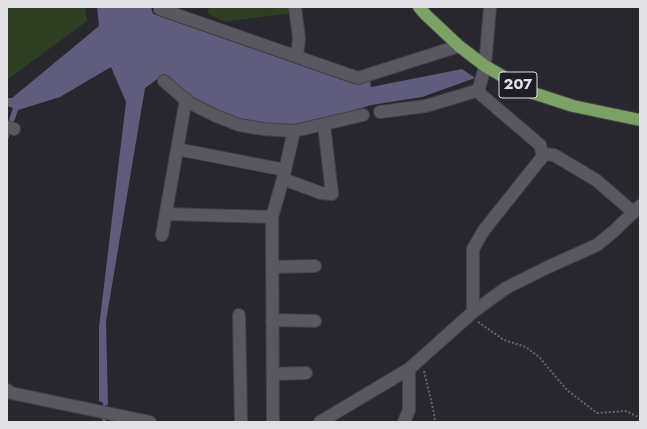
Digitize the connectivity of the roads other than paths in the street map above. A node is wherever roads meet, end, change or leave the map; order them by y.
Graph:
1 (160, 7) edge
2 (295, 7) edge
3 (419, 7) edge
4 (490, 7) edge
5 (459, 46) junction
6 (297, 57) junction
7 (485, 66) junction
8 (164, 80) dead end
9 (479, 90) junction
10 (186, 99) junction
11 (380, 112) dead end
12 (362, 116) dead end
13 (640, 120) edge
14 (324, 124) junction
15 (294, 131) junction
16 (177, 149) junction
17 (543, 154) junction
18 (284, 175) junction
19 (637, 209) edge
20 (166, 214) junction
21 (272, 217) junction
22 (162, 235) dead end
23 (315, 266) dead end
24 (272, 267) junction
25 (471, 314) junction
26 (239, 315) dead end
27 (272, 320) junction
28 (315, 321) dead end
29 (409, 369) junction
30 (273, 374) junction
31 (306, 374) dead end
32 (7, 390) edge
33 (150, 422) edge
34 (241, 422) edge
35 (273, 422) edge
36 (320, 422) edge
37 (404, 422) edge

1 - 6 street
2 - 6 street
3 - 5 highway, 207
4 - 7 street
5 - 6 street
5 - 7 highway, 207
7 - 9 street
7 - 13 highway, 207
8 - 10 street
9 - 11 street
9 - 17 street
10 - 15 street
10 - 16 street
12 - 14 street
14 - 15 street
14 - 18 street
15 - 18 street
16 - 18 street
16 - 20 street
17 - 19 street
17 - 25 street
18 - 21 street
19 - 25 street
20 - 21 street
20 - 22 street
21 - 24 street
23 - 24 street
24 - 27 street
25 - 29 street
26 - 34 street
27 - 28 street
27 - 30 street
29 - 36 street
29 - 37 street
30 - 31 street
30 - 35 street
32 - 33 street

